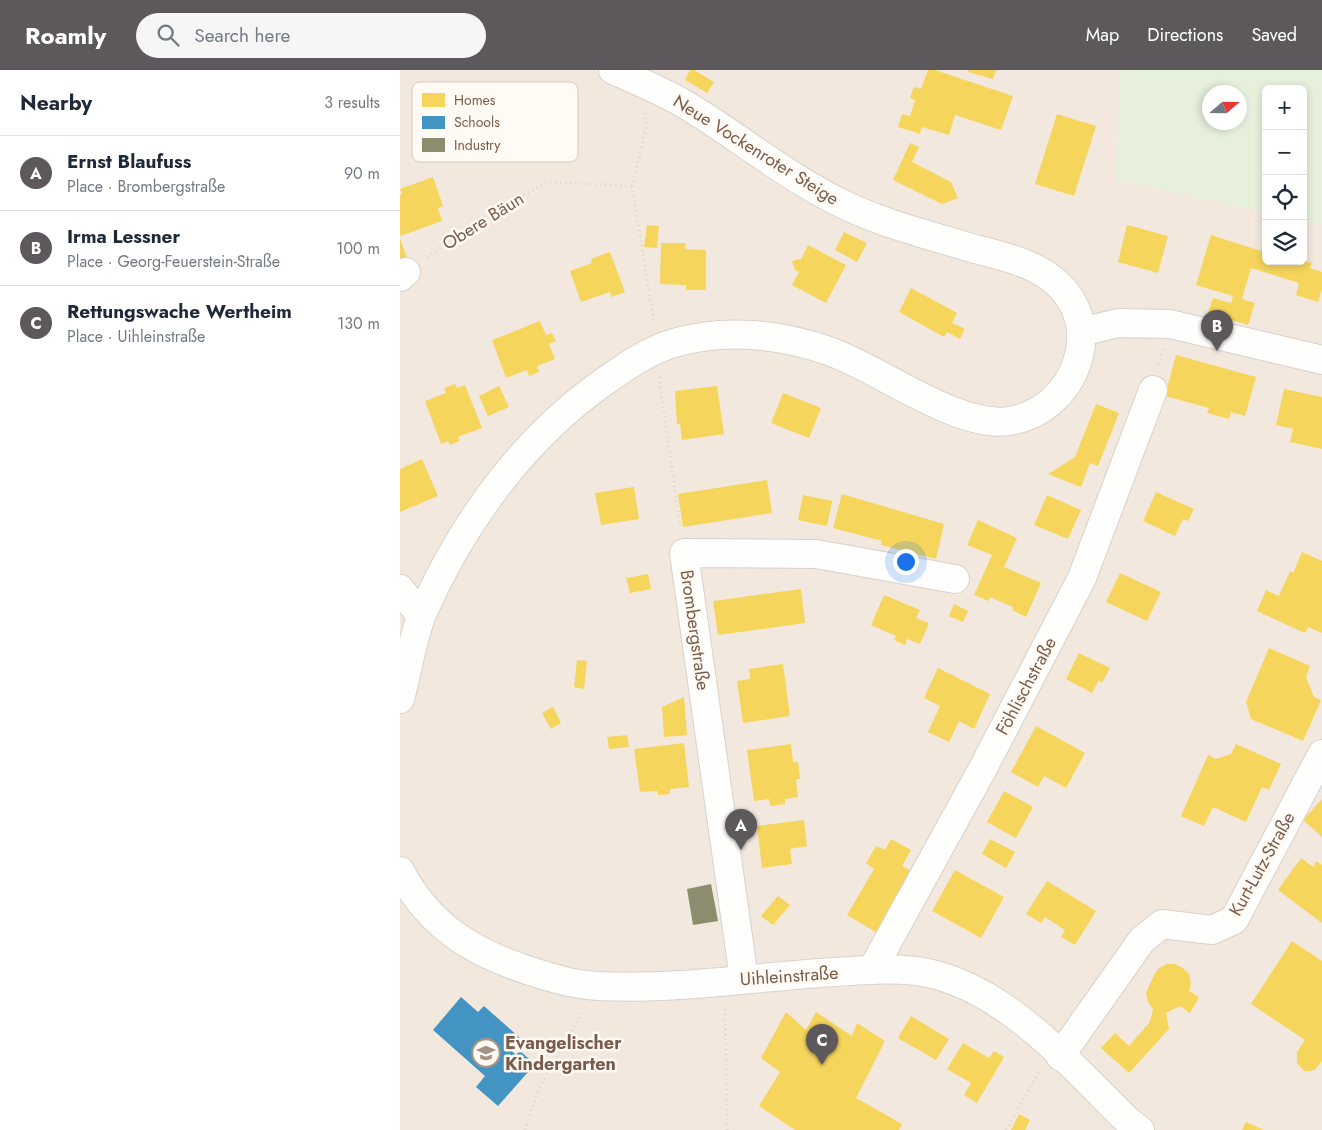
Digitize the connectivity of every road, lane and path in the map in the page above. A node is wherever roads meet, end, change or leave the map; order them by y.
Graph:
1 (613, 70) edge
2 (632, 186) dead end
3 (403, 274) edge
4 (1170, 324) junction
5 (1081, 332) junction
6 (1322, 360) edge
7 (1153, 390) joint
8 (955, 579) dead end
9 (400, 588) edge
10 (421, 616) junction
11 (400, 700) edge
12 (1322, 754) edge
13 (404, 888) edge
14 (872, 970) junction
15 (735, 980) junction
16 (597, 986) junction
17 (1056, 1052) junction
18 (525, 1130) edge
19 (727, 1130) edge
20 (1006, 1130) edge
21 (1140, 1130) edge

1 - 5 main road, Neue Vockenroter Steige
2 - 3 path, Obere Bäun
4 - 5 main road
4 - 6 main road
4 - 7 path
5 - 10 main road, Neue Vockenroter Steige
7 - 14 main road, Föhlischstraße
8 - 15 main road, Brombergstraße
9 - 10 main road
10 - 11 main road, Neue Vockenroter Steige
12 - 17 main road, Kurt-Lutz-Straße
13 - 16 main road, Uihleinstraße
14 - 15 main road, Uihleinstraße
14 - 17 main road, Uihleinstraße
15 - 16 main road, Uihleinstraße
15 - 19 path
16 - 18 path
17 - 20 path
17 - 21 main road, Uihleinstraße

